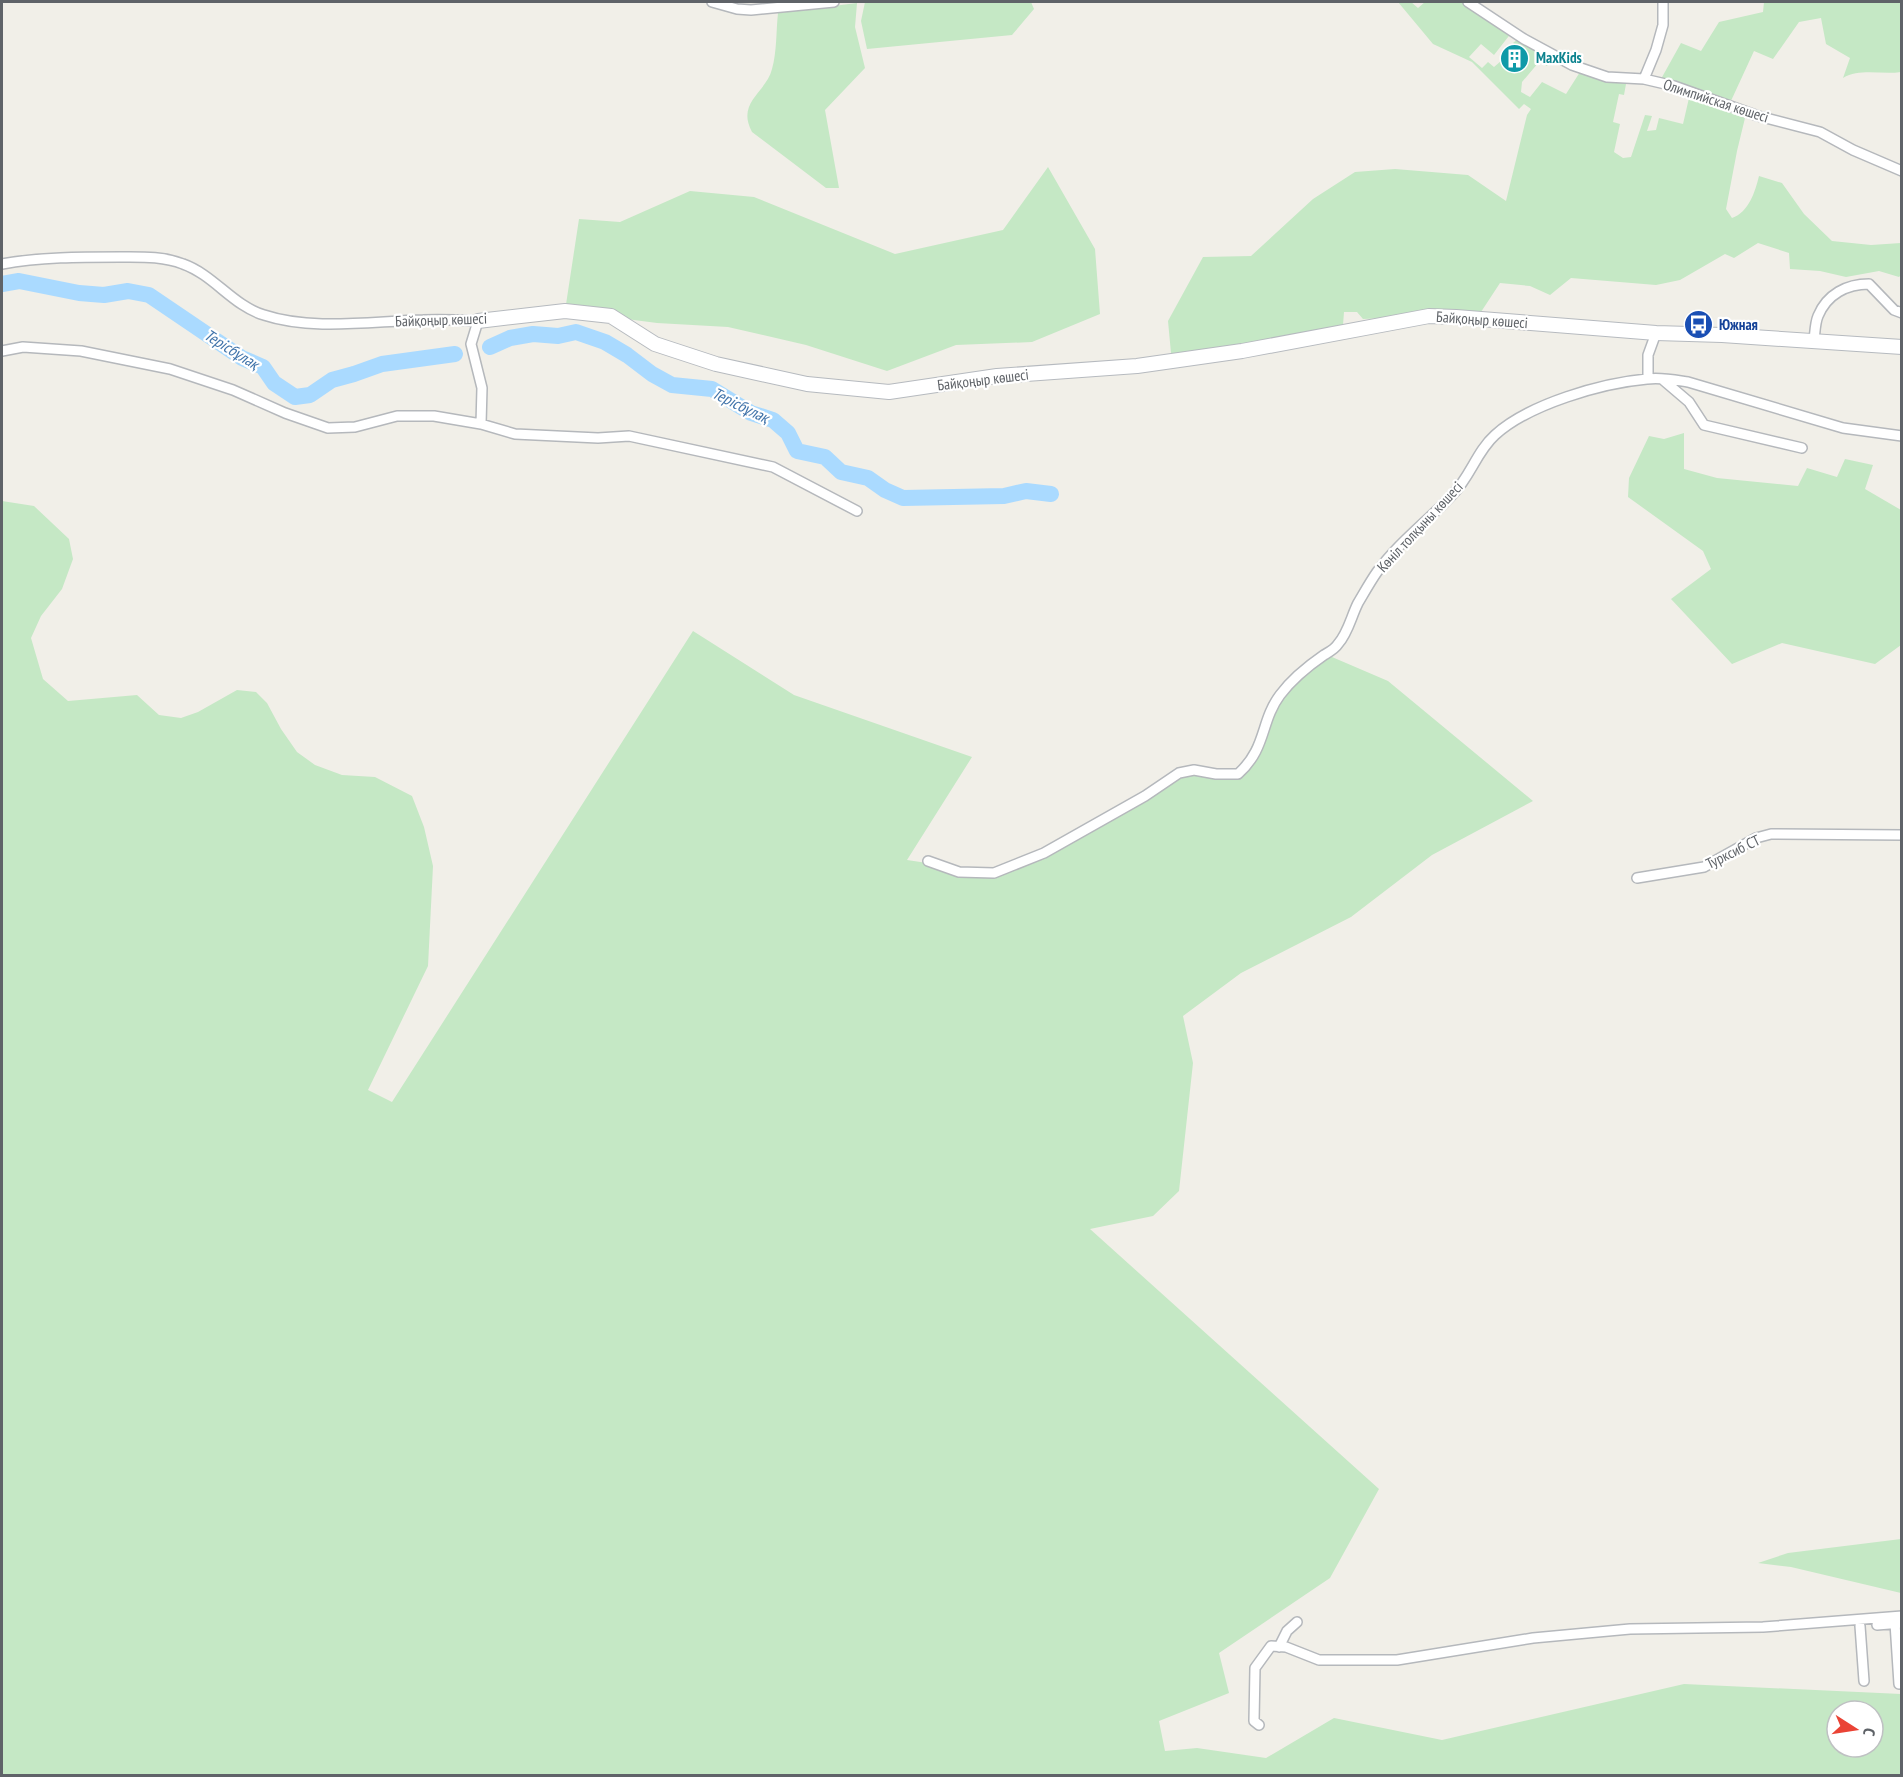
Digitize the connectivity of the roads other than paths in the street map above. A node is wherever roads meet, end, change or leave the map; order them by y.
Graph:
1 (712, 2) edge
2 (834, 2) edge
3 (1468, 2) edge
4 (1663, 2) edge
5 (1644, 79) junction
6 (1902, 171) edge
7 (2, 264) edge
8 (1902, 313) edge
9 (478, 321) junction
10 (1656, 333) junction
11 (1814, 340) junction
12 (1902, 347) edge
13 (2, 351) edge
14 (1648, 379) junction
15 (1662, 379) junction
16 (482, 424) junction
17 (1902, 436) edge
18 (1802, 448) dead end
19 (857, 511) dead end
20 (1902, 836) edge
21 (928, 861) dead end
22 (1637, 878) dead end
23 (1900, 1620) edge
24 (1298, 1622) dead end
25 (1860, 1626) junction
26 (1680, 1633) dead end
27 (1279, 1647) junction
28 (1864, 1681) dead end
29 (1899, 1684) dead end
30 (1260, 1725) dead end

1 - 2 street
3 - 5 street, Олимпийская көшесі
4 - 5 street
5 - 6 street, Олимпийская көшесі
7 - 9 street, Байқоңыр көшесі
8 - 11 street
9 - 10 street, Байқоңыр көшесі
9 - 16 street
10 - 11 street, Байқоңыр көшесі
10 - 14 street
11 - 12 street, Байқоңыр көшесі
13 - 16 street
14 - 15 street, Көніл толқыны көшесі
14 - 21 street, Көніл толқыны көшесі
15 - 17 street, Көніл толқыны көшесі
15 - 18 street
16 - 19 street
20 - 22 street, Турксиб СТ
23 - 25 street
23 - 27 street
23 - 29 street
24 - 27 street
25 - 26 street
25 - 28 street
27 - 30 street

